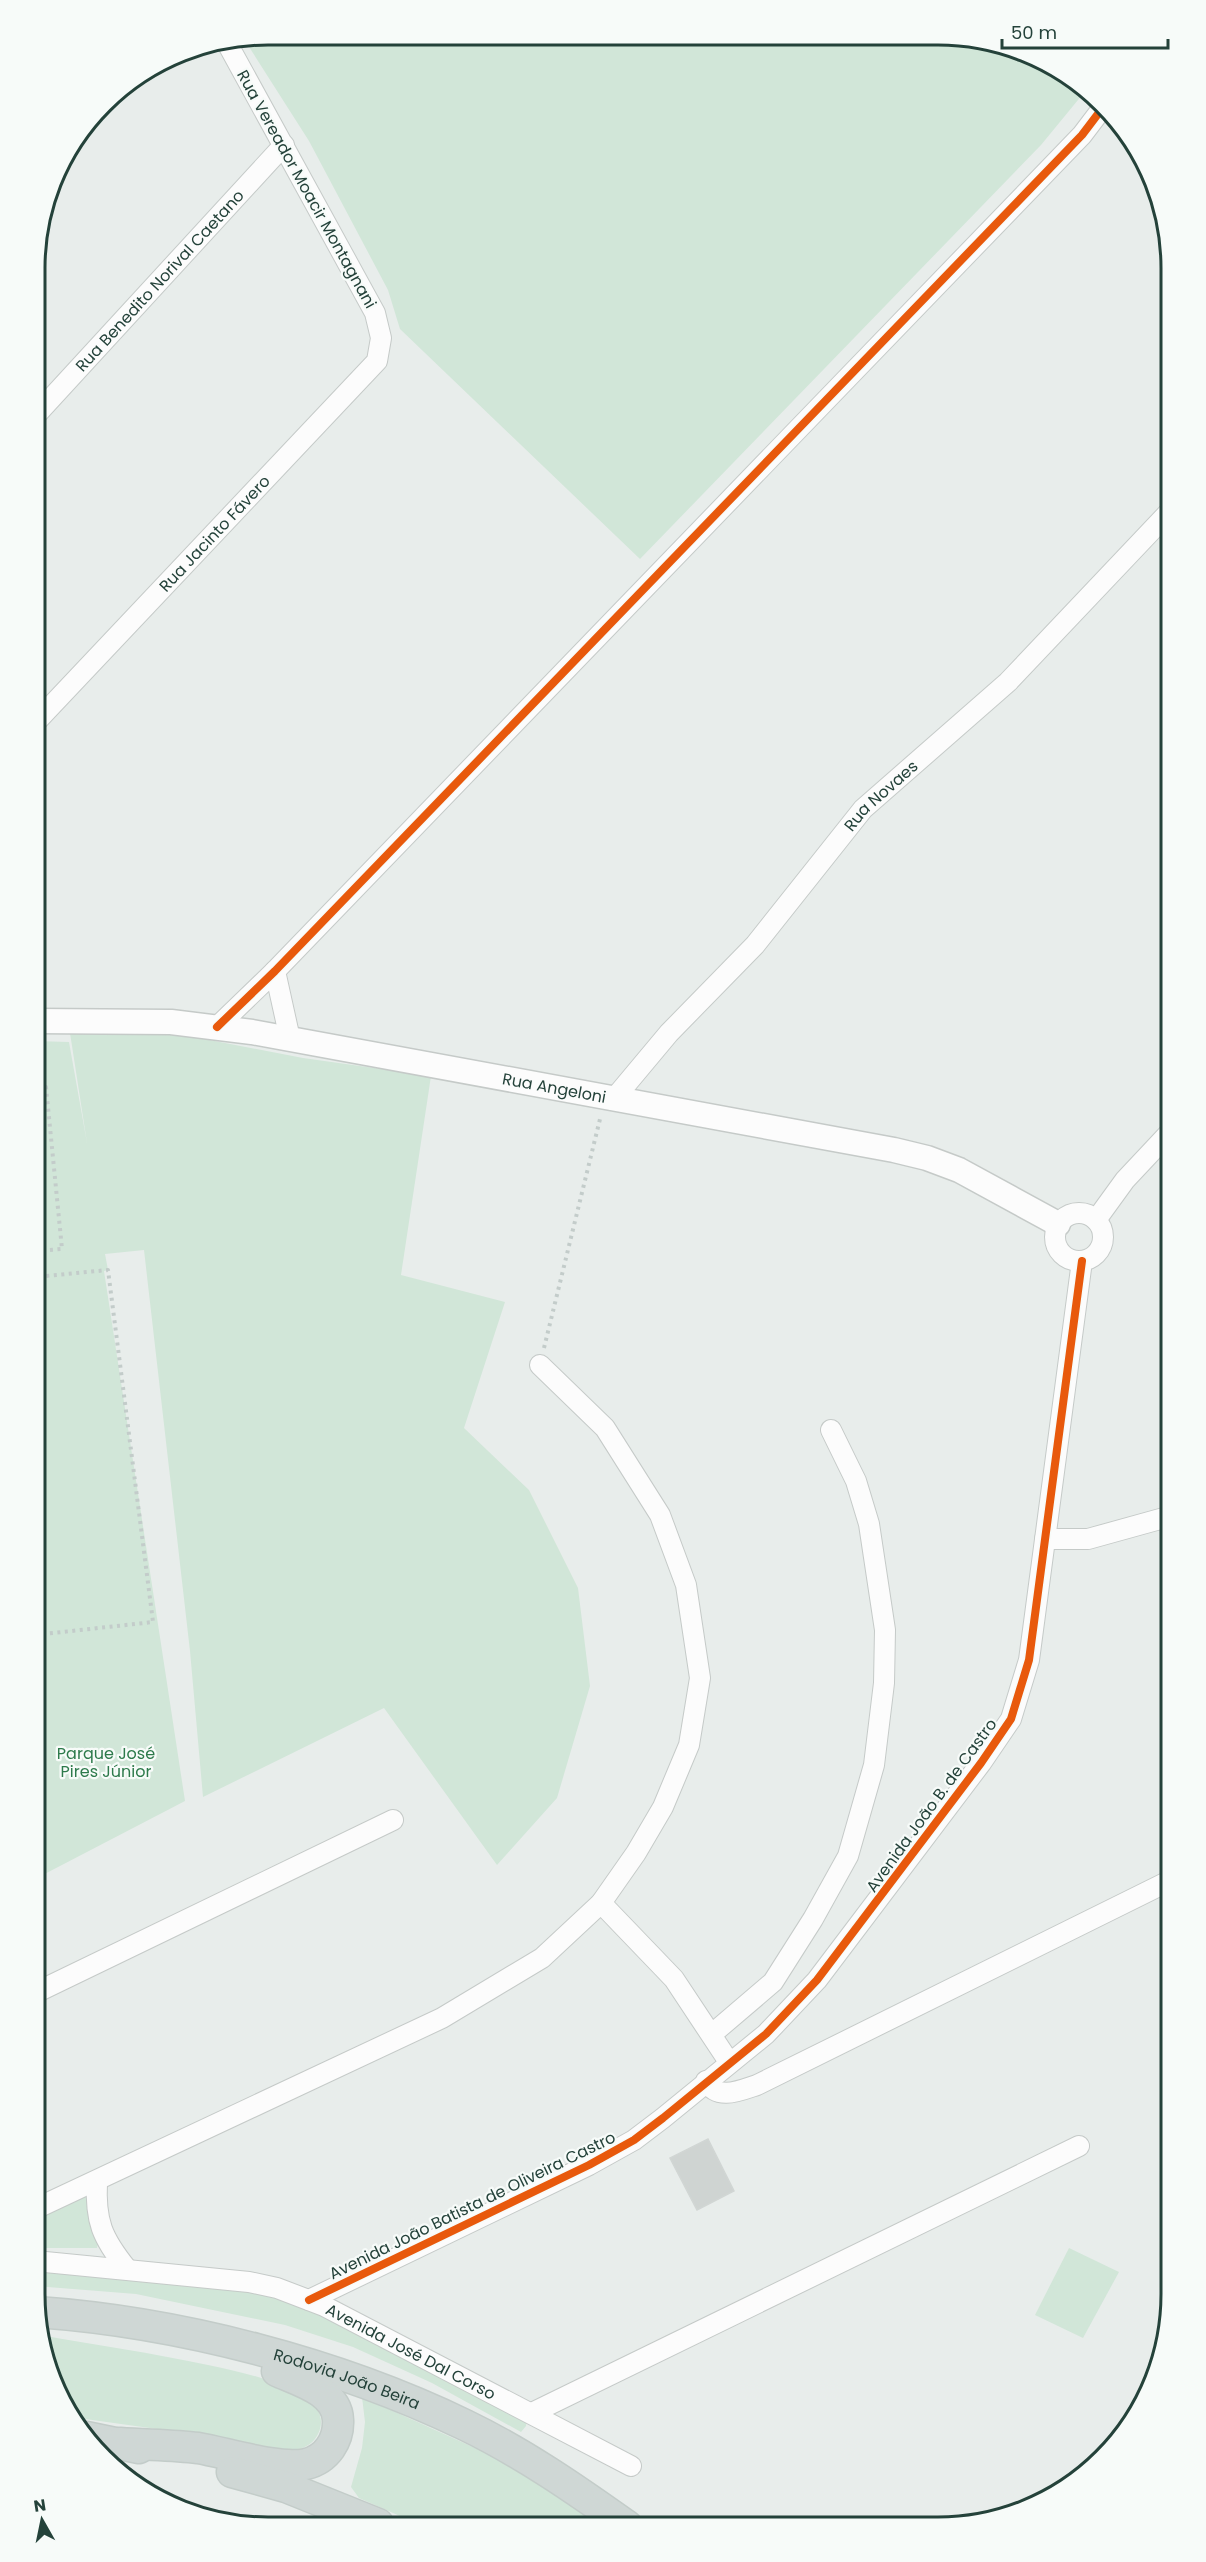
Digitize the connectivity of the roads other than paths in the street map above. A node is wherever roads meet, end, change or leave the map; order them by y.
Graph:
1 (230, 48) edge
2 (1099, 113) edge
3 (284, 145) junction
4 (381, 338) joint
5 (45, 405) edge
6 (1161, 522) edge
7 (45, 712) edge
8 (275, 971) junction
9 (45, 1021) edge
10 (217, 1028) junction
11 (290, 1039) junction
12 (609, 1099) junction
13 (1161, 1142) edge
14 (1096, 1220) junction
15 (1058, 1224) junction
16 (1082, 1261) junction
17 (540, 1365) road end
18 (831, 1430) dead end
19 (1161, 1519) edge
20 (1045, 1539) junction
21 (393, 1820) dead end
22 (1161, 1885) edge
23 (601, 1903) junction
24 (45, 1988) edge
25 (711, 2034) junction
26 (729, 2062) junction
27 (706, 2081) junction
28 (1079, 2146) dead end
29 (97, 2182) junction
30 (45, 2204) edge
31 (45, 2262) edge
32 (127, 2269) junction
33 (309, 2300) junction
34 (46, 2313) edge
35 (201, 2338) junction
36 (532, 2413) junction
37 (99, 2440) edge
38 (120, 2443) junction
39 (631, 2466) dead end
40 (361, 2517) edge
41 (615, 2517) edge

1 - 3 street, Rua Vereador Moacir Montagnani
2 - 8 street
3 - 4 street, Rua Vereador Moacir Montagnani
3 - 5 street, Rua Benedito Norival Caetano
4 - 7 street, Rua Jacinto Fávero
6 - 12 street, Rua Novaes
8 - 10 street
8 - 11 street
9 - 10 street, Rua Angeloni
10 - 11 street, Rua Angeloni
11 - 12 street, Rua Angeloni
12 - 15 street, Rua Angeloni
13 - 14 street
14 - 15 street
14 - 16 street
15 - 16 street
16 - 20 street, Avenida João B. de Castro
17 - 23 street
18 - 25 street
19 - 20 street
20 - 26 street, Avenida João B. de Castro
21 - 24 street
22 - 27 street
23 - 25 street
23 - 29 street
25 - 26 street
26 - 27 street, Avenida João Batista de Oliveira Castro
27 - 33 street, Avenida João Batista de Oliveira Castro
28 - 36 street
29 - 30 street
29 - 32 street
31 - 32 street, Avenida José Dal Corso
32 - 33 street, Avenida José Dal Corso
33 - 36 street, Avenida José Dal Corso
34 - 35 main road, Rodovia João Beira
35 - 38 main road
35 - 41 main road, Rodovia João Beira
36 - 39 street, Avenida José Dal Corso
37 - 38 main road
38 - 40 main road

